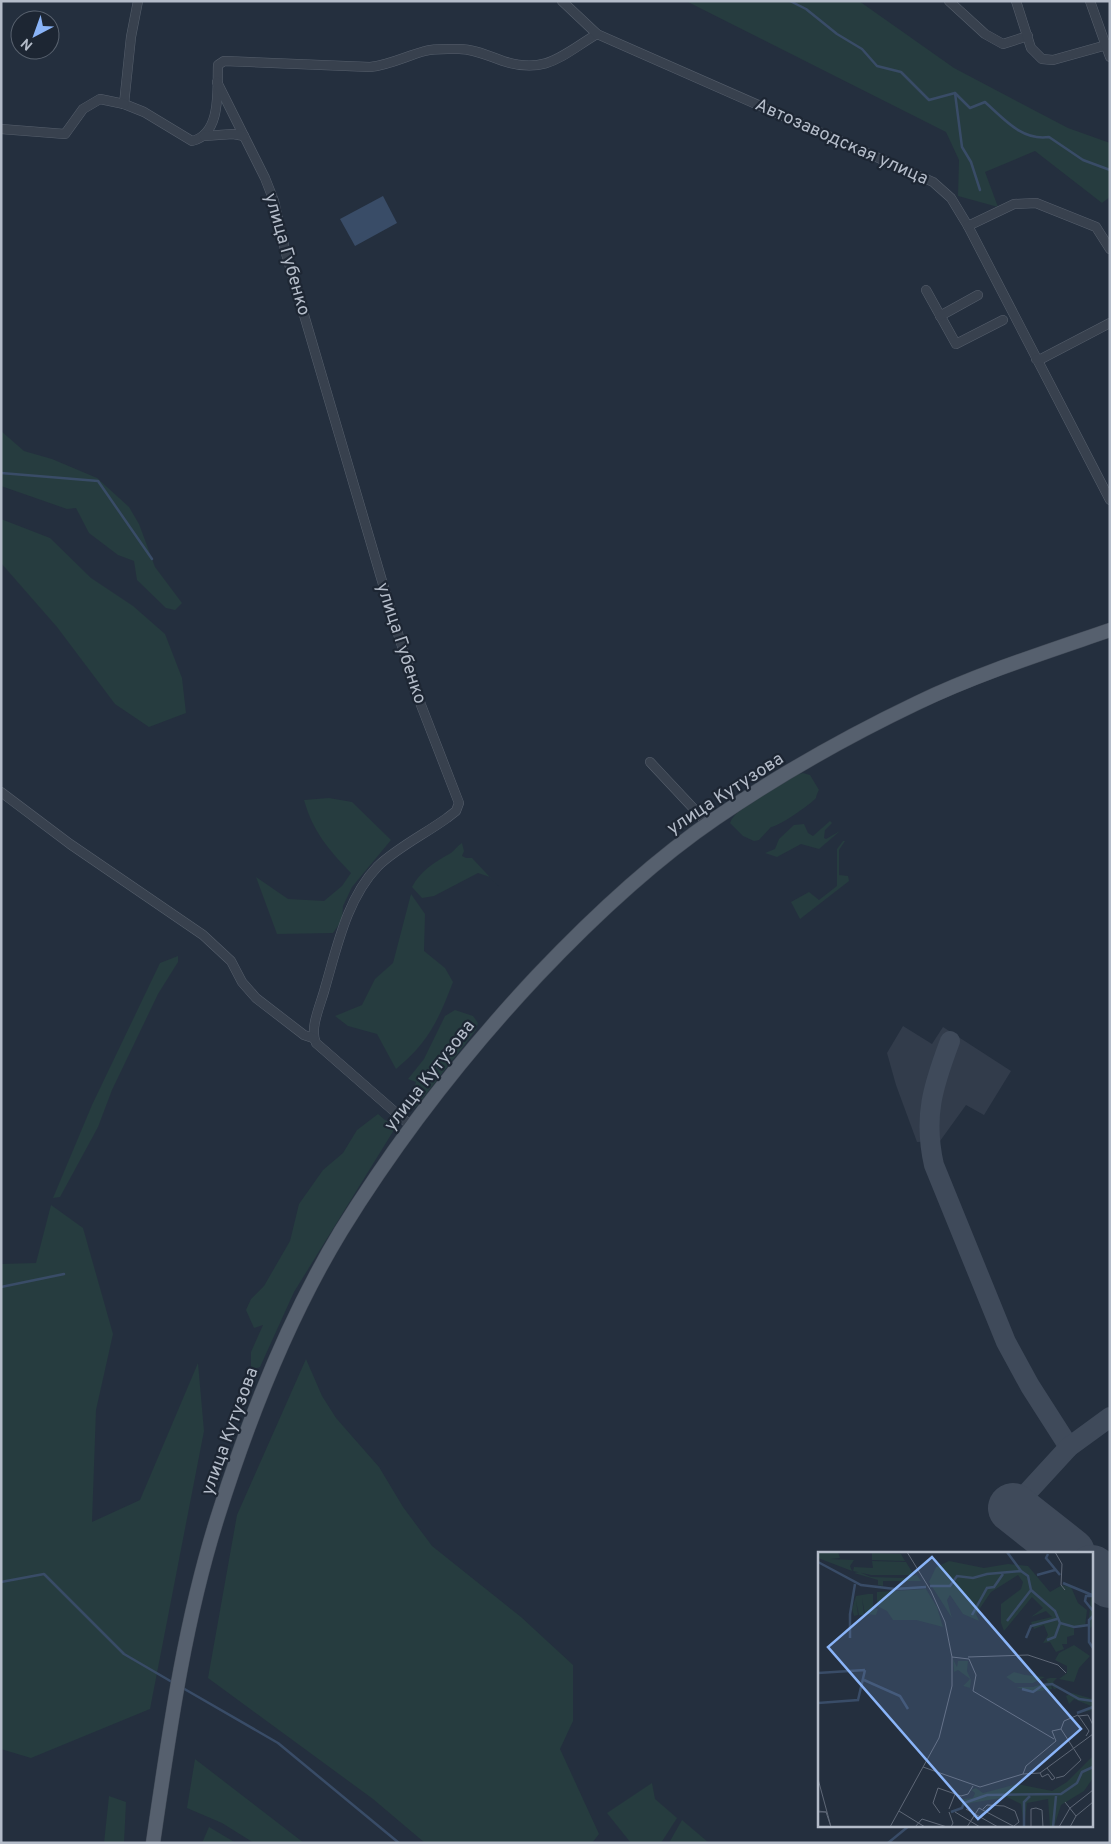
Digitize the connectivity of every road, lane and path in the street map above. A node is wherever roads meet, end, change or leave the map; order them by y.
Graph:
1 (138, 1) edge
2 (562, 1) edge
3 (949, 1) edge
4 (1016, 1) edge
5 (1090, 1) edge
6 (597, 34) junction
7 (1028, 36) junction
8 (1108, 44) edge
9 (1110, 57) edge
10 (217, 82) junction
11 (124, 104) junction
12 (1, 130) edge
13 (204, 136) junction
14 (244, 136) junction
15 (968, 226) junction
16 (1110, 249) edge
17 (926, 290) dead end
18 (978, 295) dead end
19 (940, 316) junction
20 (1003, 320) dead end
21 (1110, 323) edge
22 (1036, 359) junction
23 (1110, 500) edge
24 (1110, 630) edge
25 (650, 762) dead end
26 (1, 792) edge
27 (708, 824) junction
28 (313, 1038) junction
29 (411, 1126) junction
30 (153, 1843) edge

1 - 11 street
2 - 6 street, Автозаводская улица
3 - 7 street
4 - 7 street
5 - 8 street
6 - 10 street
6 - 15 street, Автозаводская улица
7 - 8 street
8 - 9 street
10 - 13 street
10 - 14 street, улица Губенко
11 - 12 street
11 - 13 street
13 - 14 street
14 - 28 street, улица Губенко
15 - 16 street
15 - 22 street, Автозаводская улица
17 - 19 street
18 - 19 street
19 - 20 street
21 - 22 street
22 - 23 street, Автозаводская улица
24 - 27 main road, улица Кутузова
25 - 27 street
26 - 28 street
27 - 29 main road, улица Кутузова
28 - 29 street
29 - 30 main road, улица Кутузова

